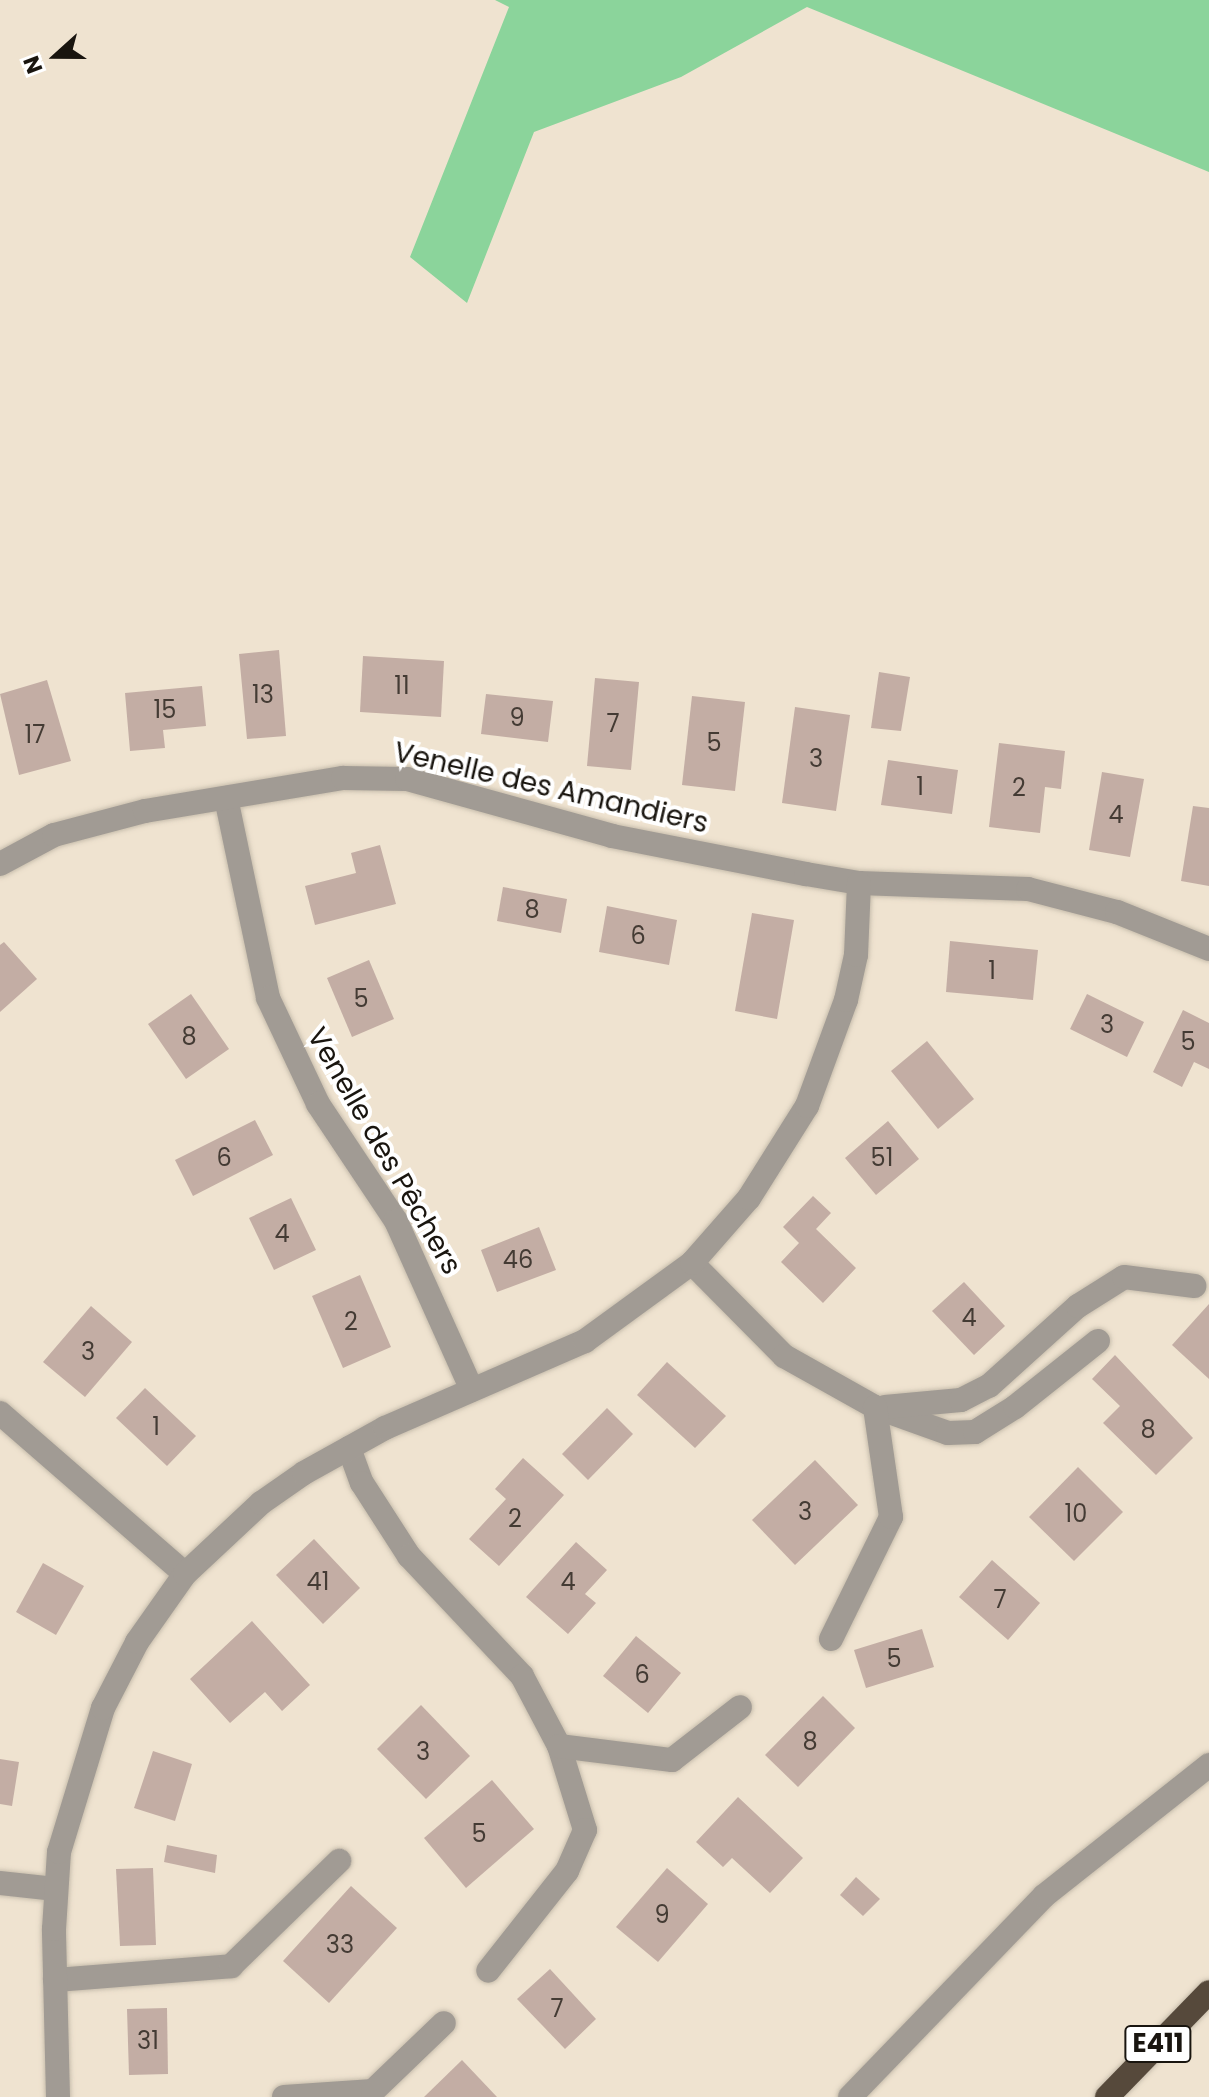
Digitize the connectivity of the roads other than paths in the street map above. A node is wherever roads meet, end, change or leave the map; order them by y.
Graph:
1 (226, 798) junction
2 (0, 864) edge
3 (859, 883) junction
4 (1209, 949) edge
5 (692, 1263) junction
6 (1194, 1286) dead end
7 (1098, 1341) dead end
8 (472, 1390) junction
9 (875, 1407) junction
10 (0, 1413) edge
11 (349, 1448) junction
12 (185, 1574) junction
13 (831, 1639) dead end
14 (740, 1707) dead end
15 (559, 1746) junction
16 (1209, 1765) edge
17 (339, 1861) dead end
18 (0, 1883) edge
19 (55, 1889) junction
20 (488, 1971) dead end
21 (55, 1980) junction
22 (1209, 1992) edge
23 (444, 2023) dead end
24 (58, 2097) edge
25 (284, 2097) edge
26 (850, 2097) edge
27 (1107, 2097) edge

1 - 2 street, Venelle des Amandiers
1 - 3 street, Venelle des Amandiers
1 - 8 street, Venelle des Pêchers
3 - 4 street, Venelle des Amandiers
3 - 5 street
5 - 8 street
5 - 9 street
6 - 9 street
7 - 9 street
8 - 11 street
9 - 13 street
10 - 12 street
11 - 12 street
11 - 15 street
12 - 19 street
14 - 15 street
15 - 20 street
16 - 26 street
17 - 21 street
18 - 19 street
19 - 21 street
21 - 24 street
22 - 27 highway, E411
23 - 25 street

